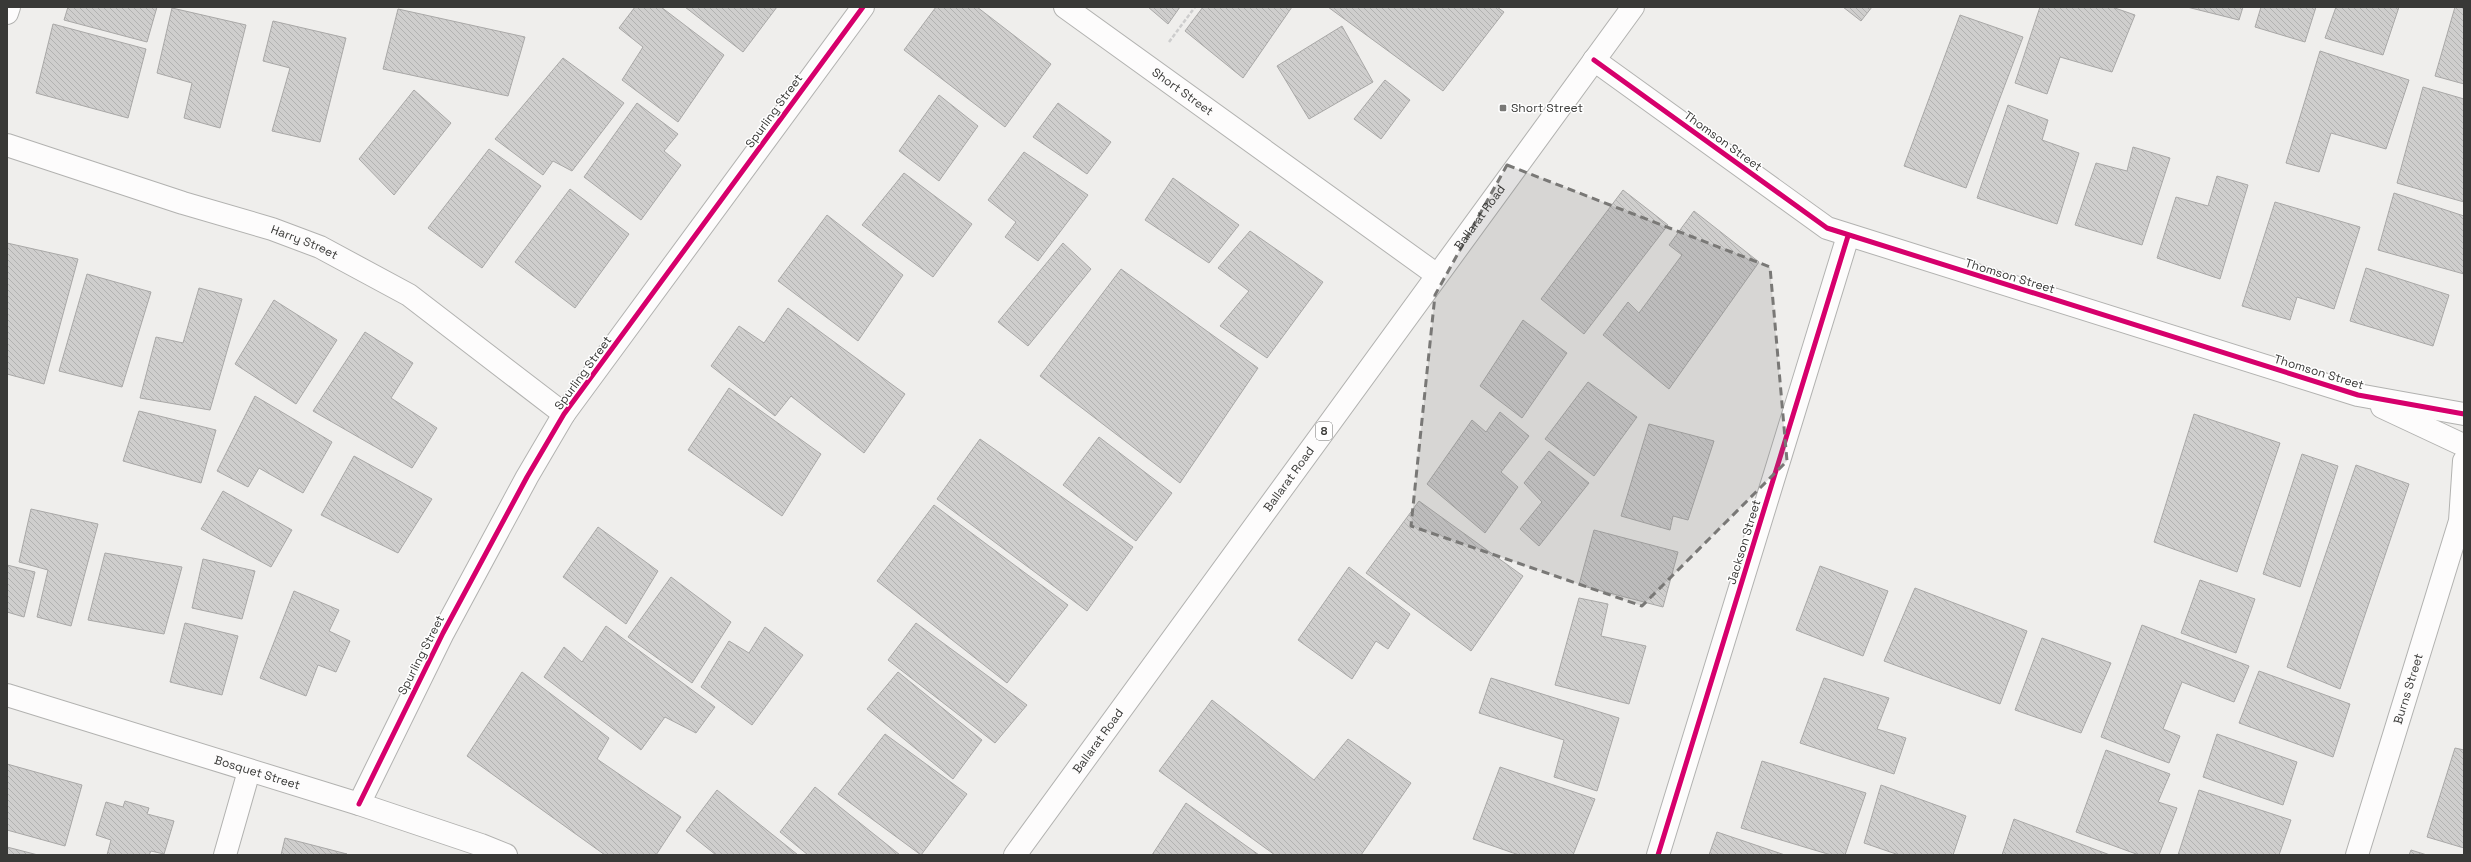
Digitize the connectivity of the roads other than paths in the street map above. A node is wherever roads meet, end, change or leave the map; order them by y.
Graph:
1 (8, 7) edge
2 (863, 7) edge
3 (1065, 7) edge
4 (1633, 7) edge
5 (7, 13) edge
6 (1594, 60) junction
7 (7, 144) edge
8 (1848, 236) junction
9 (1437, 275) junction
10 (2358, 395) junction
11 (564, 414) junction
12 (2464, 414) edge
13 (2463, 445) edge
14 (2462, 518) edge
15 (7, 695) edge
16 (249, 771) junction
17 (359, 804) junction
18 (225, 855) edge
19 (506, 855) edge
20 (1015, 855) edge
21 (1658, 855) edge
22 (2357, 855) edge

1 - 5 main road
2 - 11 main road, Spurling Street
3 - 9 main road, Short Street
4 - 6 main road, Ballarat Road / 8
6 - 8 main road, Thomson Street
6 - 9 main road, Ballarat Road / 8
7 - 11 main road, Harry Street
8 - 10 main road, Thomson Street
8 - 21 main road, Jackson Street
9 - 20 main road, Ballarat Road / 8
10 - 12 main road, Thomson Street
10 - 13 main road, Thomson Street
11 - 17 main road, Spurling Street
13 - 14 main road, Burns Street
14 - 22 main road, Burns Street
15 - 16 main road, Bosquet Street
16 - 17 main road, Bosquet Street
16 - 18 main road
17 - 19 main road, Bosquet Street

